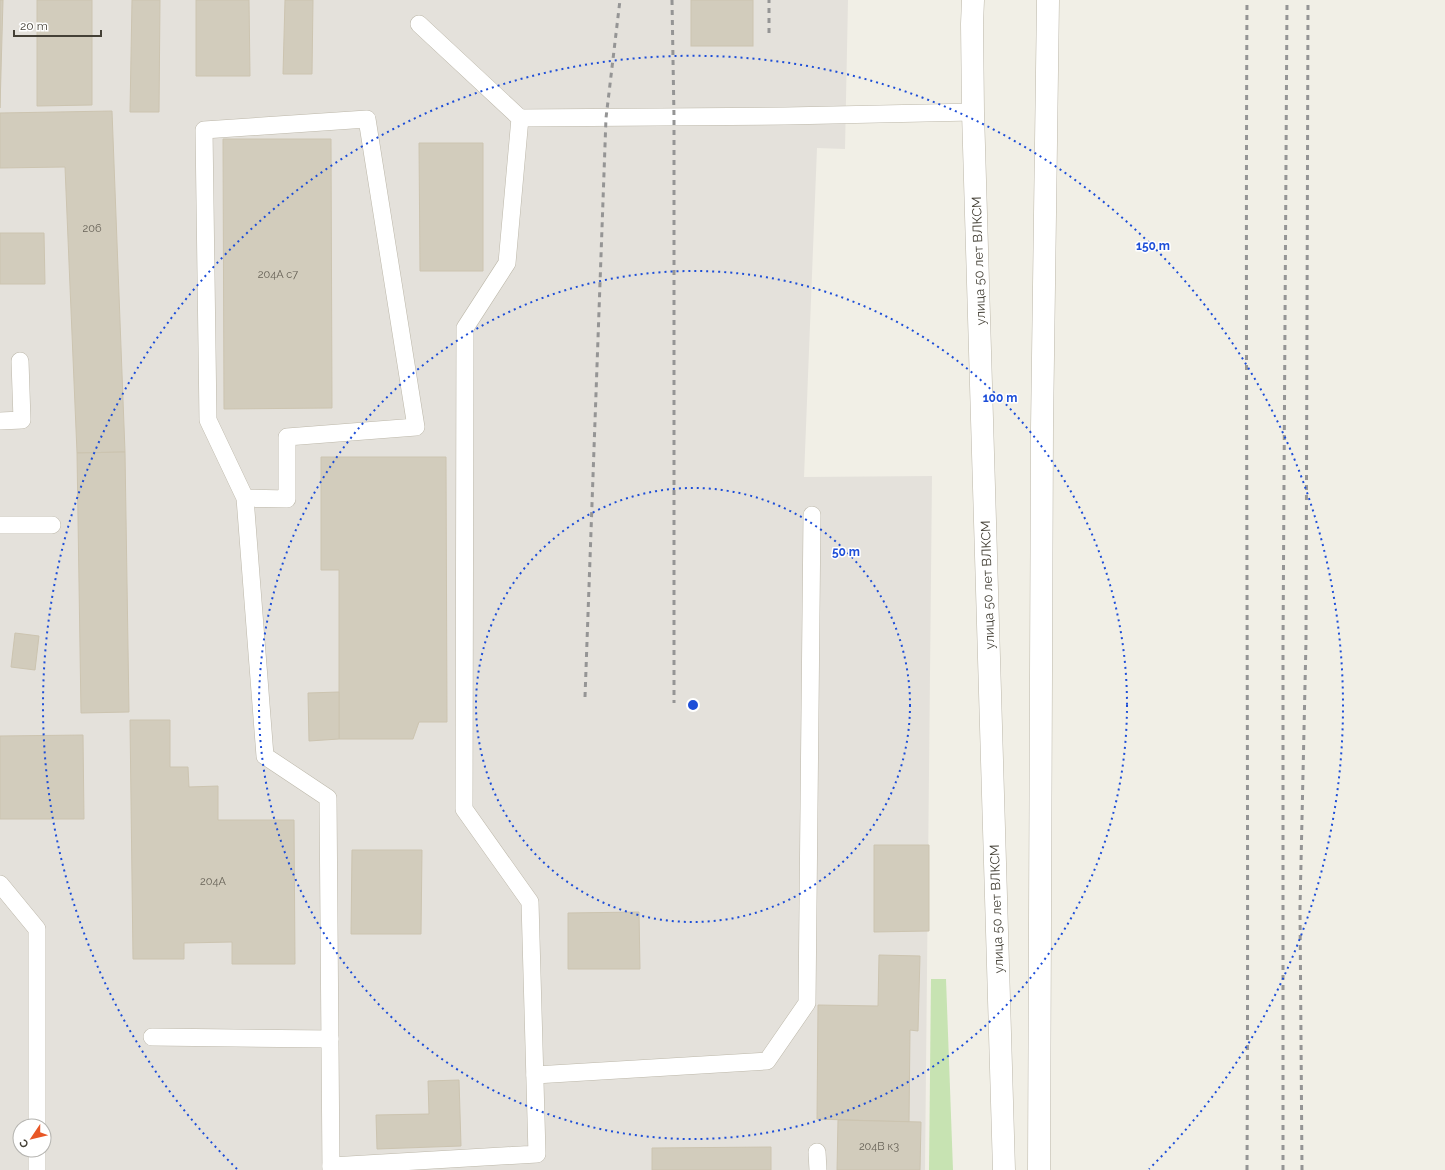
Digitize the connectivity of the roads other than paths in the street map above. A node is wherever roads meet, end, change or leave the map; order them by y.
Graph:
1 (968, 0) edge
2 (973, 0) edge
3 (1048, 0) edge
4 (419, 24) dead end
5 (972, 24) junction
6 (973, 112) junction
7 (520, 118) junction
8 (20, 361) dead end
9 (0, 420) edge
10 (245, 498) junction
11 (812, 515) dead end
12 (0, 525) edge
13 (52, 525) dead end
14 (0, 884) edge
15 (152, 1037) dead end
16 (330, 1039) junction
17 (535, 1075) junction
18 (37, 1118) edge
19 (817, 1152) dead end
20 (37, 1158) edge
21 (331, 1168) edge
22 (37, 1170) edge
23 (818, 1170) edge
24 (1004, 1170) edge
25 (1039, 1170) edge

1 - 5 street
2 - 5 street, улица 50 лет ВЛКСМ
3 - 25 street
4 - 7 lane
5 - 6 street, улица 50 лет ВЛКСМ
6 - 7 lane
6 - 24 street, улица 50 лет ВЛКСМ
7 - 17 lane
8 - 9 lane
10 - 10 lane
10 - 16 lane
11 - 17 lane
12 - 13 lane
14 - 18 lane
15 - 16 lane
16 - 21 lane
17 - 21 lane
19 - 23 lane
20 - 22 lane

